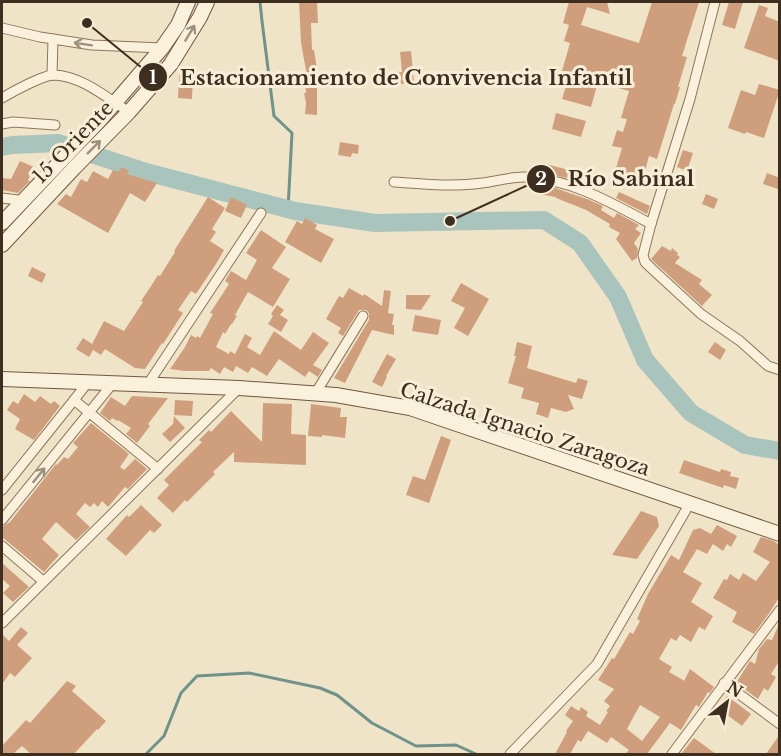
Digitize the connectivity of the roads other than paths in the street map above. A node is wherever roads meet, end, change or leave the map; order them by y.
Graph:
1 (188, 2) edge
2 (207, 2) edge
3 (715, 2) edge
4 (2, 28) edge
5 (53, 39) junction
6 (162, 48) junction
7 (52, 75) junction
8 (2, 98) edge
9 (115, 103) junction
10 (129, 112) junction
11 (2, 124) edge
12 (55, 124) dead end
13 (394, 182) dead end
14 (2, 198) edge
15 (22, 200) junction
16 (40, 204) junction
17 (261, 213) dead end
18 (2, 223) edge
19 (651, 224) junction
20 (2, 245) edge
21 (363, 316) dead end
22 (780, 370) edge
23 (2, 379) edge
24 (87, 382) junction
25 (113, 383) junction
26 (148, 384) junction
27 (239, 388) junction
28 (315, 394) junction
29 (74, 400) junction
30 (89, 413) junction
31 (158, 469) junction
32 (2, 490) edge
33 (690, 503) junction
34 (2, 520) edge
35 (780, 534) edge
36 (2, 546) edge
37 (43, 581) junction
38 (780, 610) edge
39 (2, 623) edge
40 (724, 683) junction
41 (780, 724) edge
42 (510, 754) edge
43 (672, 754) edge

1 - 6 street, 15 Oriente
10 -> 2 street, 15 Oriente
3 - 19 street
4 - 5 street
6 -> 5 street
5 - 7 street
6 - 9 street, 15 Oriente
7 - 8 street
7 - 9 street
9 - 10 street
9 - 15 street, 15 Oriente
16 -> 10 street, 15 Oriente
11 - 12 street
13 - 19 street
14 - 15 street
15 - 16 street
15 - 18 street, 15 Oriente
16 - 20 street, 15 Oriente
17 - 26 street
19 - 22 street
21 - 28 street
23 - 24 street, Calzada Ignacio Zaragoza
24 - 25 street, Calzada Ignacio Zaragoza
24 - 29 street
25 - 26 street, Calzada Ignacio Zaragoza
25 - 30 street
26 - 27 street, Calzada Ignacio Zaragoza
27 - 28 street, Calzada Ignacio Zaragoza
27 - 31 street
28 - 33 street, Calzada Ignacio Zaragoza
29 - 30 street
29 - 32 street
30 - 31 street
34 -> 30 street
31 - 37 street
33 - 35 street, Calzada Ignacio Zaragoza
33 - 42 street
36 - 37 street
37 - 39 street
38 - 40 street
40 - 41 street
40 - 43 street

